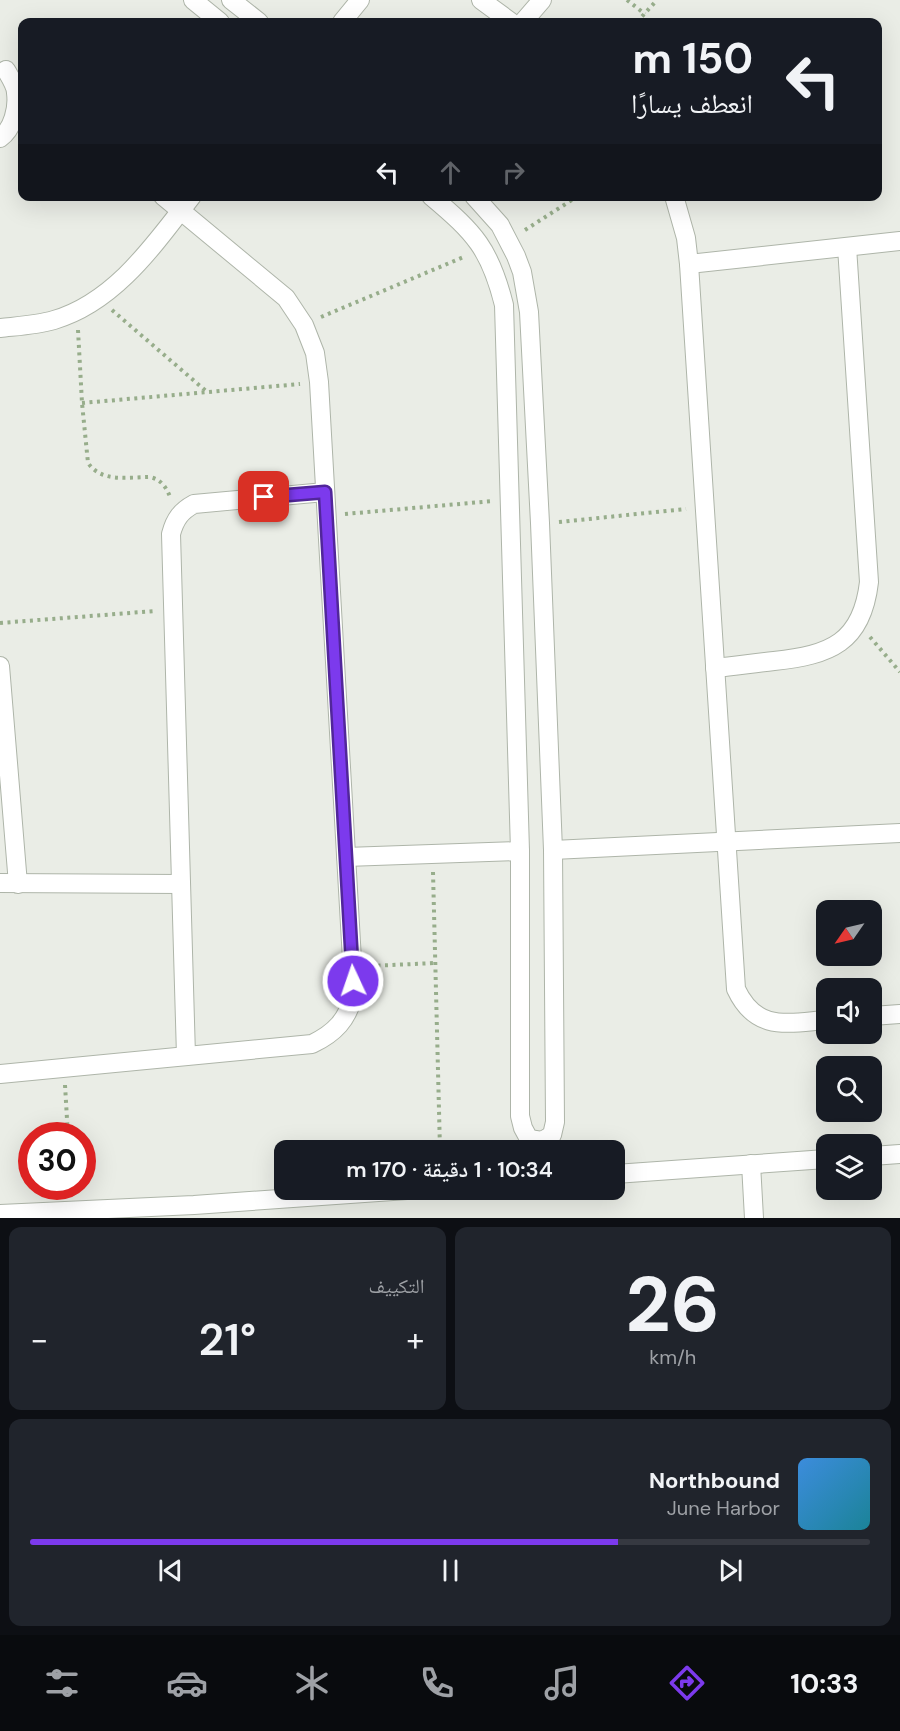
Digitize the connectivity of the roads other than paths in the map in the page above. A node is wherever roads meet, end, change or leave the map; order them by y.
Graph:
1 (193, 0) edge
2 (224, 0) edge
3 (231, 0) edge
4 (360, 0) edge
5 (481, 0) edge
6 (543, 0) edge
7 (215, 18) edge
8 (216, 18) edge
9 (254, 18) edge
10 (345, 18) edge
11 (506, 18) edge
12 (527, 18) edge
13 (3, 68) edge
14 (18, 80) edge
15 (0, 138) edge
16 (437, 201) edge
17 (479, 201) edge
18 (675, 201) edge
19 (186, 204) edge
20 (900, 241) edge
21 (847, 247) junction
22 (689, 264) junction
23 (0, 328) edge
24 (325, 492) junction
25 (0, 666) edge
26 (715, 668) junction
27 (900, 833) edge
28 (726, 842) junction
29 (553, 850) junction
30 (520, 851) junction
31 (346, 857) junction
32 (9, 884) edge
33 (181, 884) junction
34 (900, 1014) edge
35 (882, 1015) edge
36 (816, 1021) edge
37 (186, 1056) junction
38 (0, 1074) edge
39 (900, 1154) edge
40 (882, 1155) edge
41 (816, 1160) edge
42 (751, 1164) junction
43 (625, 1173) edge
44 (316, 1200) edge
45 (224, 1210) edge
46 (0, 1214) edge
47 (754, 1218) edge

1 - 7 street
2 - 8 street
3 - 9 street
4 - 10 street
5 - 11 street
6 - 12 street
13 - 14 street
13 - 15 street
16 - 30 street
17 - 29 street
18 - 22 street
19 - 23 street
19 - 24 street
20 - 21 street
21 - 22 street
21 - 26 street
22 - 26 street
24 - 31 street
24 - 33 street
25 - 32 street
26 - 28 street
27 - 28 street
28 - 29 street
28 - 36 street
29 - 30 street
30 - 31 street
31 - 37 street
32 - 33 street
33 - 37 street
34 - 35 street
37 - 38 street
39 - 40 street
41 - 42 street
42 - 43 street
42 - 47 street
44 - 45 street
45 - 46 street

